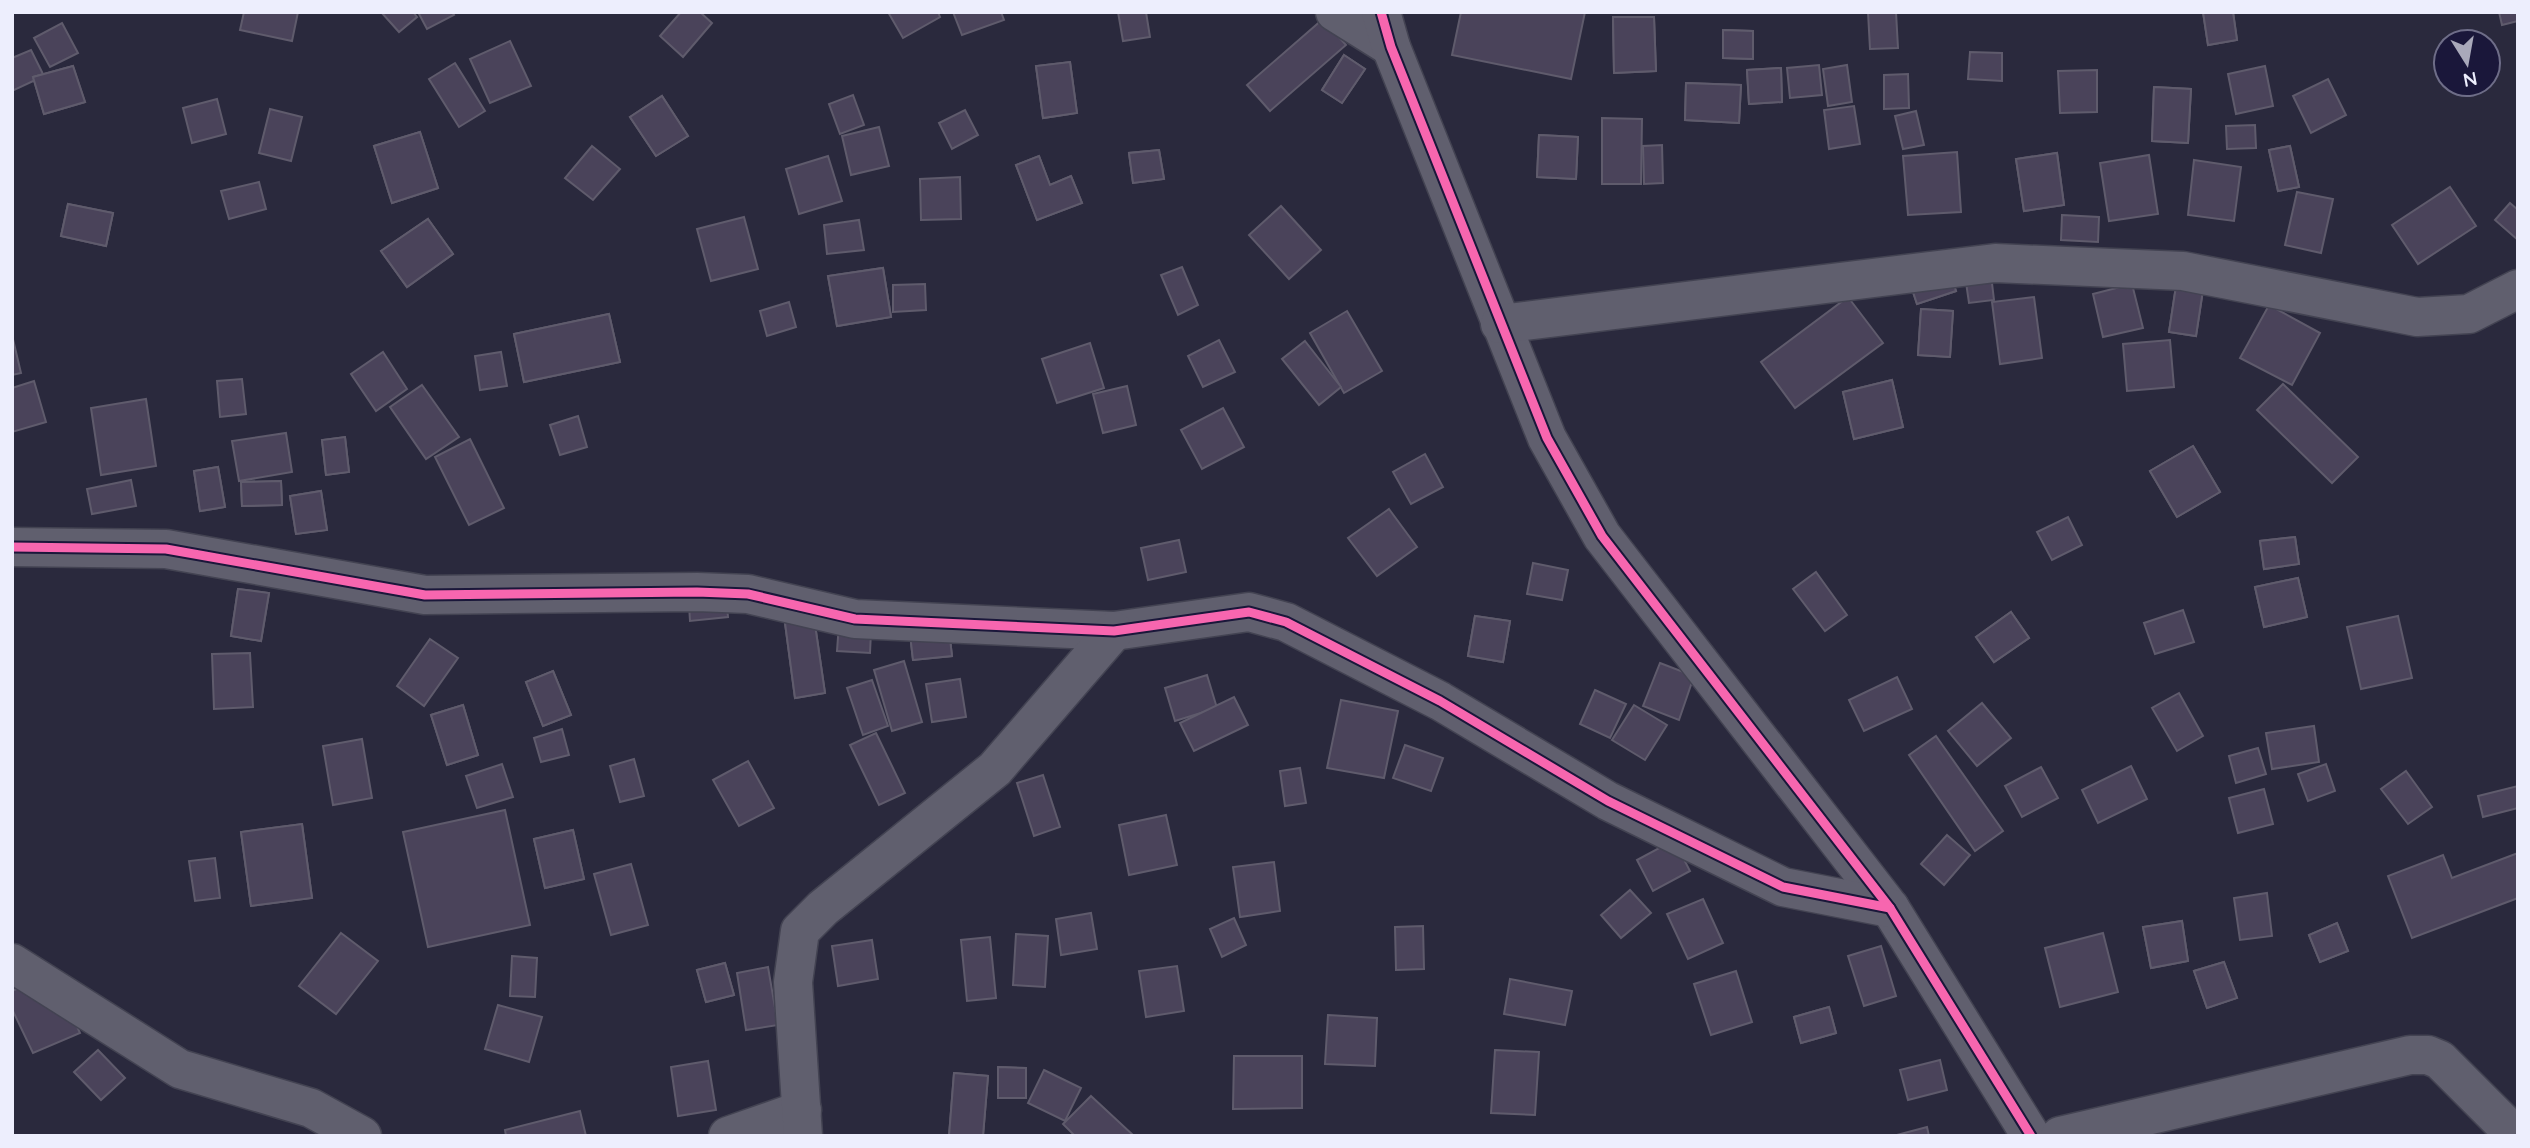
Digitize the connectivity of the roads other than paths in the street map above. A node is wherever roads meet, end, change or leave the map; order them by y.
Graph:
1 (1335, 12) edge
2 (1386, 29) edge
3 (2518, 289) edge
4 (1500, 324) junction
5 (12, 547) edge
6 (1114, 631) junction
7 (1890, 908) junction
8 (12, 963) edge
9 (802, 1123) edge
10 (362, 1136) edge
11 (728, 1136) edge
12 (2031, 1136) edge
13 (2060, 1136) edge
14 (2516, 1136) edge

1 - 2 street
2 - 4 street
3 - 4 street
4 - 7 street
5 - 6 street
6 - 7 street
6 - 9 street
7 - 12 street
8 - 10 street
9 - 11 street
13 - 14 street

